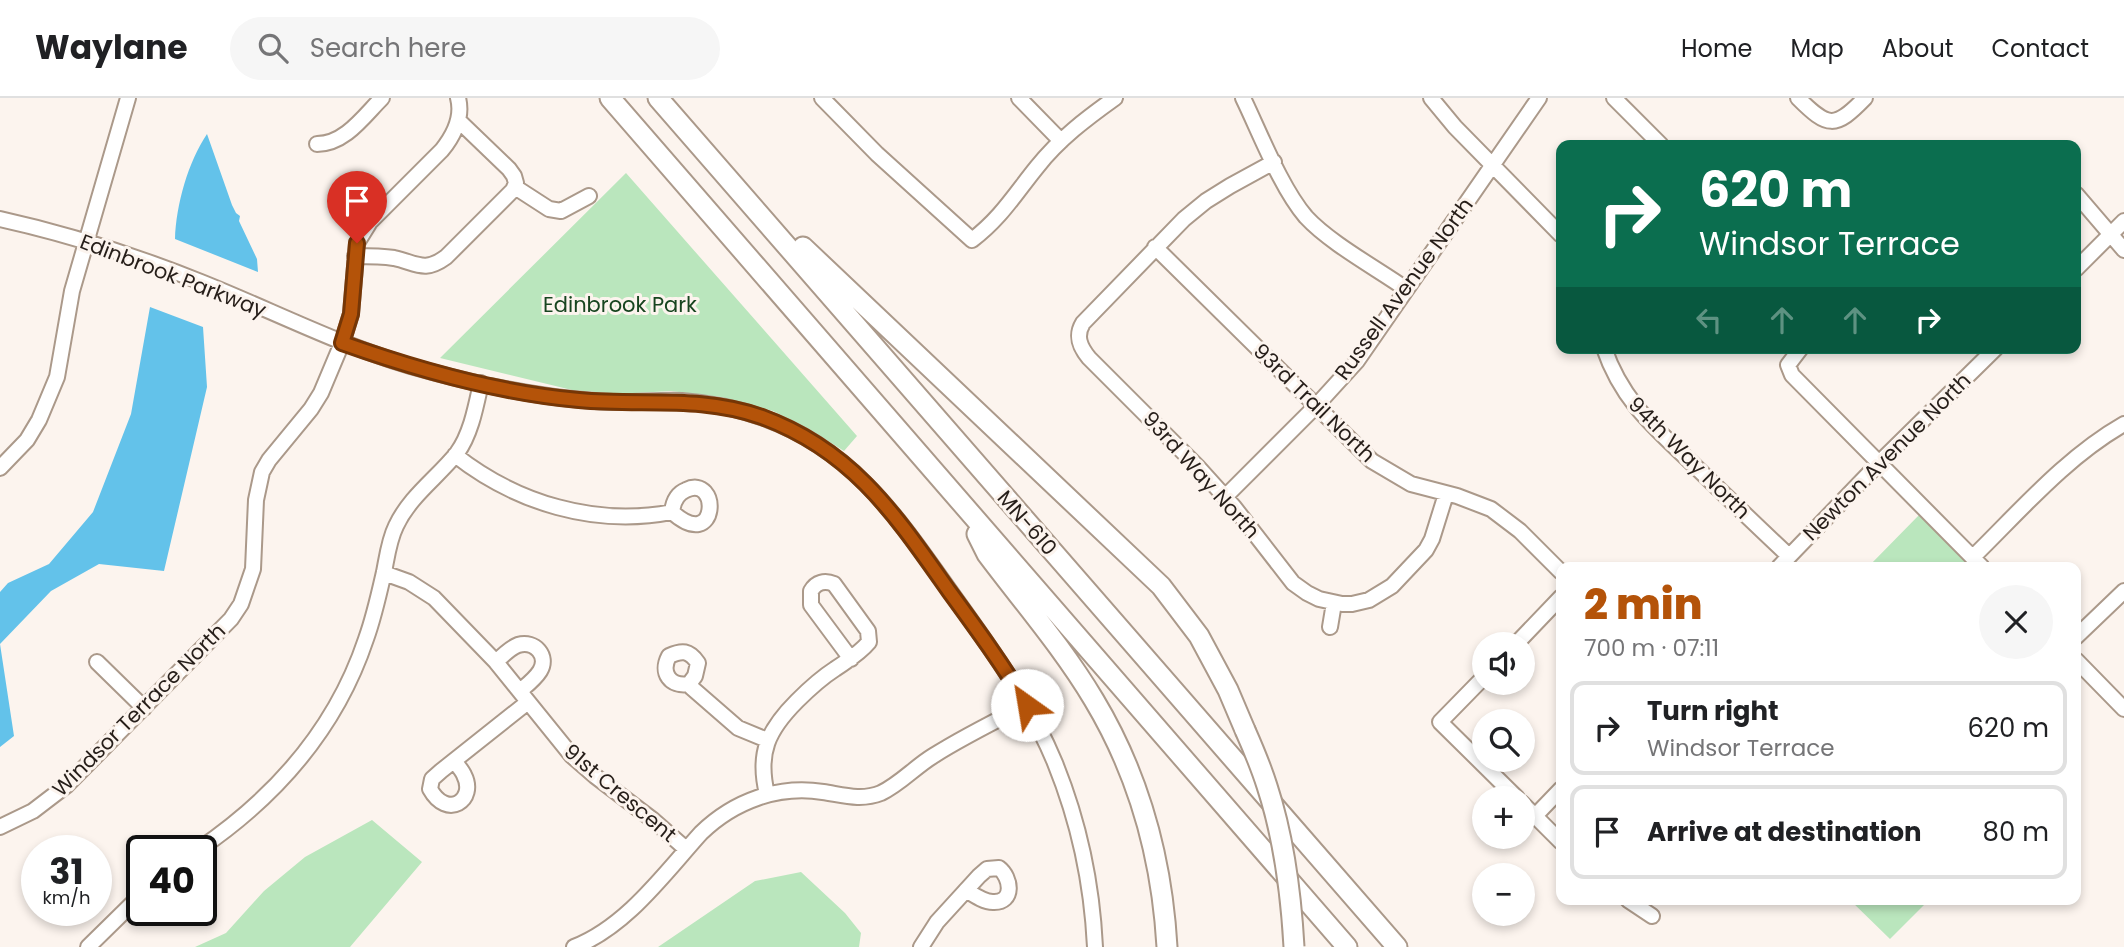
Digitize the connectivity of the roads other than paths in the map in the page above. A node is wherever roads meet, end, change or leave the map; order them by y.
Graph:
1 (128, 98) edge
2 (382, 98) edge
3 (458, 98) edge
4 (610, 98) edge
5 (658, 98) edge
6 (667, 98) edge
7 (822, 98) edge
8 (1019, 98) edge
9 (1115, 98) edge
10 (1243, 98) edge
11 (1431, 98) edge
12 (1539, 98) edge
13 (1614, 98) edge
14 (1798, 98) edge
15 (1865, 98) edge
16 (458, 120) junction
17 (1656, 140) edge
18 (1061, 141) junction
19 (317, 144) dead end
20 (1274, 162) junction
21 (1493, 164) junction
22 (515, 187) junction
23 (589, 196) dead end
24 (2081, 200) edge
25 (0, 219) edge
26 (2124, 221) edge
27 (1556, 229) edge
28 (2112, 234) junction
29 (85, 242) junction
30 (1155, 247) junction
31 (2124, 250) edge
32 (355, 256) junction
33 (2081, 264) edge
34 (1406, 289) junction
35 (342, 343) junction
36 (1606, 354) edge
37 (1796, 354) edge
38 (1990, 354) edge
39 (481, 383) junction
40 (1316, 406) junction
41 (2124, 424) edge
42 (455, 455) junction
43 (1880, 462) junction
44 (0, 468) edge
45 (1446, 494) junction
46 (1225, 497) junction
47 (965, 508) junction
48 (672, 512) dead end
49 (1784, 562) edge
50 (1978, 562) edge
51 (1556, 567) edge
52 (384, 573) junction
53 (2124, 591) edge
54 (1556, 602) edge
55 (1334, 603) junction
56 (1330, 627) dead end
57 (1527, 632) edge
58 (2081, 632) edge
59 (850, 659) junction
60 (97, 662) dead end
61 (496, 662) junction
62 (2081, 665) edge
63 (689, 684) dead end
64 (1472, 689) edge
65 (524, 697) junction
66 (1027, 705) junction
67 (144, 708) junction
68 (2124, 709) edge
69 (767, 740) junction
70 (454, 761) dead end
71 (1505, 786) edge
72 (767, 794) junction
73 (1556, 794) edge
74 (1535, 816) joint
75 (0, 827) edge
76 (217, 837) edge
77 (1556, 837) edge
78 (686, 849) junction
79 (966, 890) dead end
80 (1636, 905) edge
81 (126, 910) edge
82 (1652, 916) dead end
83 (88, 947) edge
84 (574, 947) edge
85 (921, 947) edge
86 (1095, 947) edge
87 (1167, 947) edge
88 (1294, 947) edge
89 (1348, 947) edge
90 (1397, 947) edge

1 - 29 street
2 - 19 street
3 - 16 street
4 - 47 highway, MN-610
5 - 90 highway, MN-610
6 - 88 highway, bridge
7 - 18 street
8 - 18 street
9 - 18 street
10 - 20 street
11 - 21 street
12 - 21 street, Russell Avenue North
13 - 17 street
14 - 15 street
16 - 22 street
16 - 32 street, Windsor Terrace North
20 - 30 street
20 - 34 street
21 - 27 street
21 - 34 street, Russell Avenue North
22 - 23 street
22 - 32 street
24 - 28 street
25 - 29 street, Edinbrook Parkway
26 - 28 street
28 - 31 street
28 - 33 street
29 - 35 street, Edinbrook Parkway
29 - 44 street
30 - 40 street, 93rd Trail North
30 - 46 street, 93rd Way North
32 - 35 street, Windsor Terrace North
34 - 40 street, Russell Avenue North
35 - 39 street, Edinbrook Parkway
35 - 67 street, Windsor Terrace North
36 - 49 street, 94th Way North
37 - 43 street
38 - 43 street, Newton Avenue North
39 - 42 street
39 - 66 street, Edinbrook Parkway
40 - 45 street, 93rd Trail North
40 - 46 street, Russell Avenue North
41 - 50 street
42 - 48 street
42 - 52 street
43 - 49 street, Newton Avenue North
43 - 50 street
45 - 51 street, 93rd Trail North
45 - 55 street
46 - 55 street, 93rd Way North
47 - 87 highway
47 - 89 highway, MN-610
52 - 61 street, 91st Crescent
52 - 76 street
53 - 58 street
54 - 57 street
55 - 56 street
59 - 59 street
59 - 69 street
60 - 67 street
61 - 65 street, 91st Crescent
61 - 65 street
62 - 68 street
63 - 69 street
64 - 71 street
65 - 70 street
65 - 78 street, 91st Crescent
66 - 72 street
66 - 86 street, Edinbrook Parkway
67 - 75 street, Windsor Terrace North
69 - 72 street
72 - 78 street
73 - 74 street
74 - 77 street
78 - 84 street
79 - 85 street
80 - 82 street
81 - 83 street

